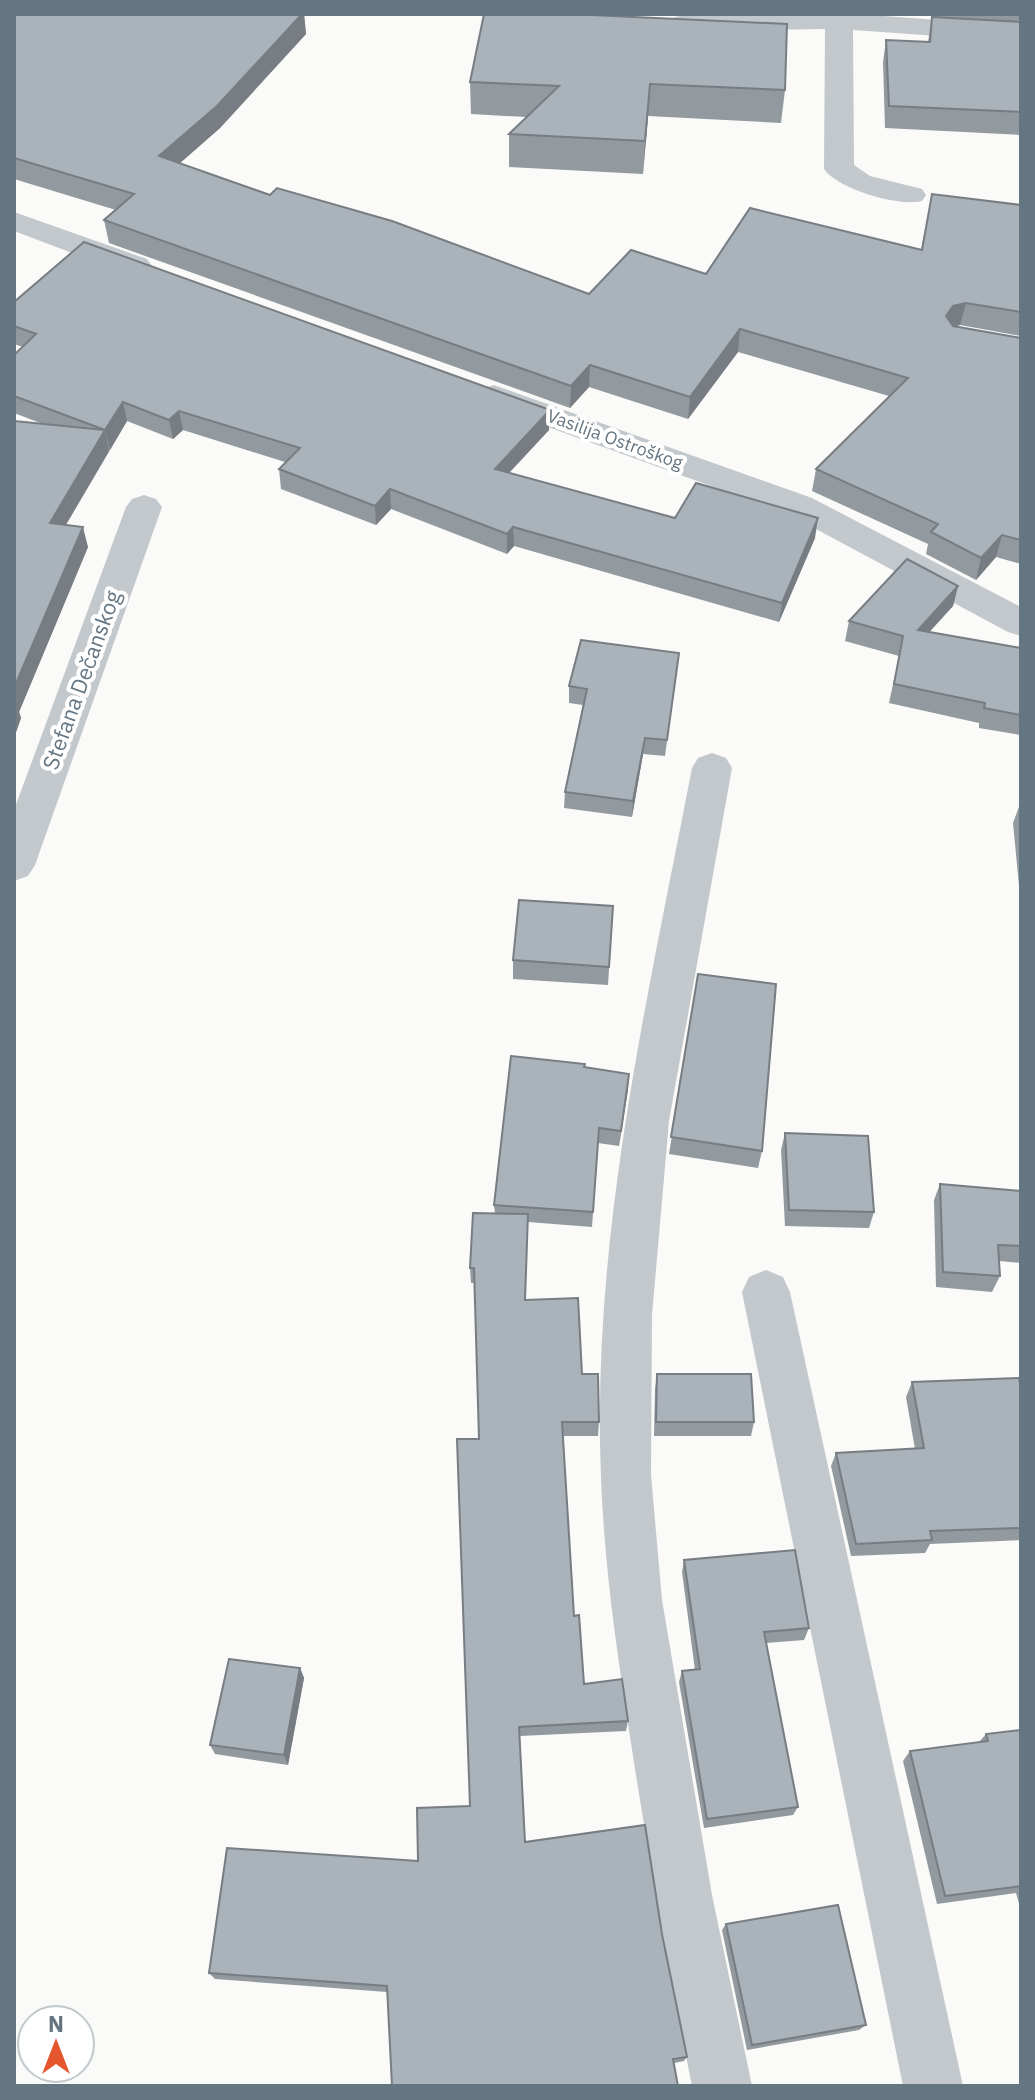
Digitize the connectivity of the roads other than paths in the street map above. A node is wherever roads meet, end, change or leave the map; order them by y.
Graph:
1 (840, 18) edge
2 (655, 23) edge
3 (1021, 34) edge
4 (911, 195) dead end
5 (14, 221) edge
6 (169, 278) edge
7 (464, 385) edge
8 (144, 507) dead end
9 (1021, 623) edge
10 (712, 768) dead end
11 (15, 857) edge
12 (766, 1292) dead end
13 (722, 2086) edge
14 (933, 2086) edge

1 - 2 street
1 - 3 street
1 - 4 street
5 - 6 street
7 - 9 street, Vasilija Ostroškog
8 - 11 street, Stefana Dečanskog
10 - 13 street
12 - 14 street

